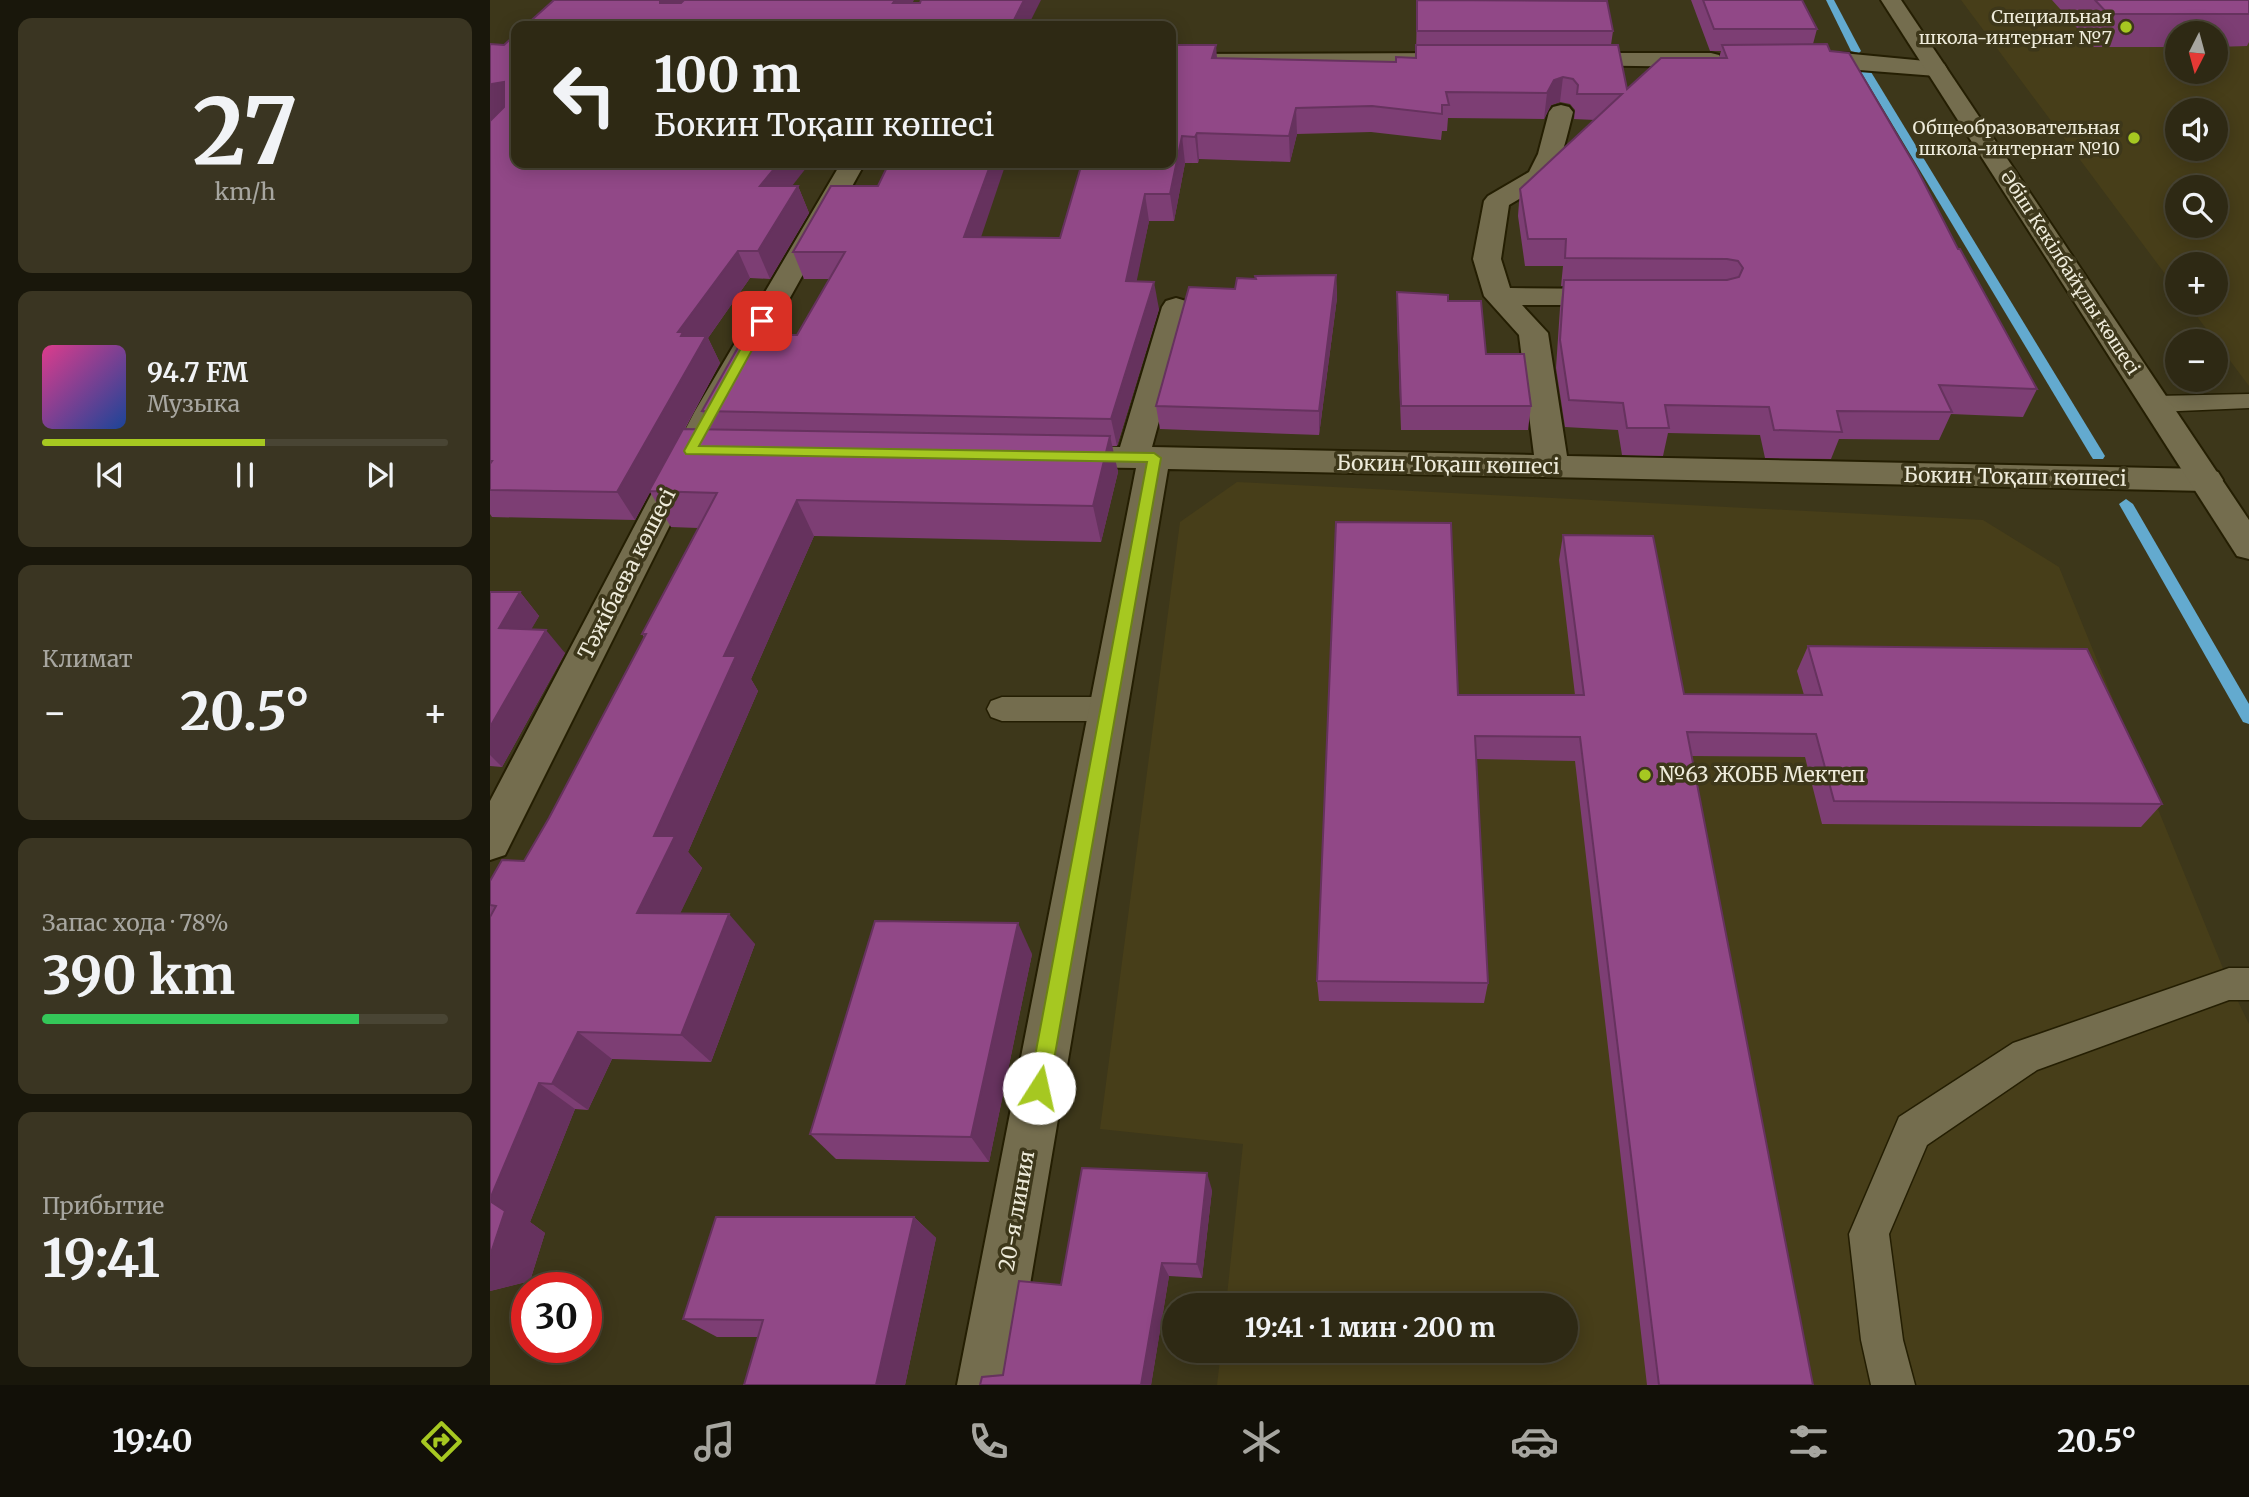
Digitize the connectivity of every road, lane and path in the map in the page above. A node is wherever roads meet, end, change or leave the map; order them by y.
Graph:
1 (1891, 0) edge
2 (1465, 60) edge
3 (1548, 60) edge
4 (1730, 60) edge
5 (1786, 60) edge
6 (1176, 61) edge
7 (1936, 69) junction
8 (1561, 112) dead end
9 (850, 168) edge
10 (1497, 296) junction
11 (1636, 297) edge
12 (1176, 307) dead end
13 (2249, 401) edge
14 (2156, 404) junction
15 (1036, 456) edge
16 (1144, 458) junction
17 (1552, 467) junction
18 (2206, 481) junction
19 (2249, 547) edge
20 (1002, 709) dead end
21 (1109, 709) junction
22 (490, 842) edge
23 (2249, 984) edge
24 (985, 1385) edge
25 (1893, 1385) edge

1 - 7 street, Әбіш Кекілбайұлы көшесі
2 - 6 street
3 - 4 street
5 - 7 street
7 - 14 street, Әбіш Кекілбайұлы көшесі
8 - 10 street
9 - 22 street, Тәжібаева көшесі
10 - 11 street
10 - 17 street
12 - 16 street, 20-я линия
13 - 14 lane
14 - 18 street, Әбіш Кекілбайұлы көшесі
15 - 16 street, Бокин Тоқаш көшесі
16 - 17 street, Бокин Тоқаш көшесі
16 - 21 street, 20-я линия
17 - 18 street, Бокин Тоқаш көшесі
18 - 19 street, Әбіш Кекілбайұлы көшесі
20 - 21 lane
21 - 24 street, 20-я линия
23 - 25 lane

